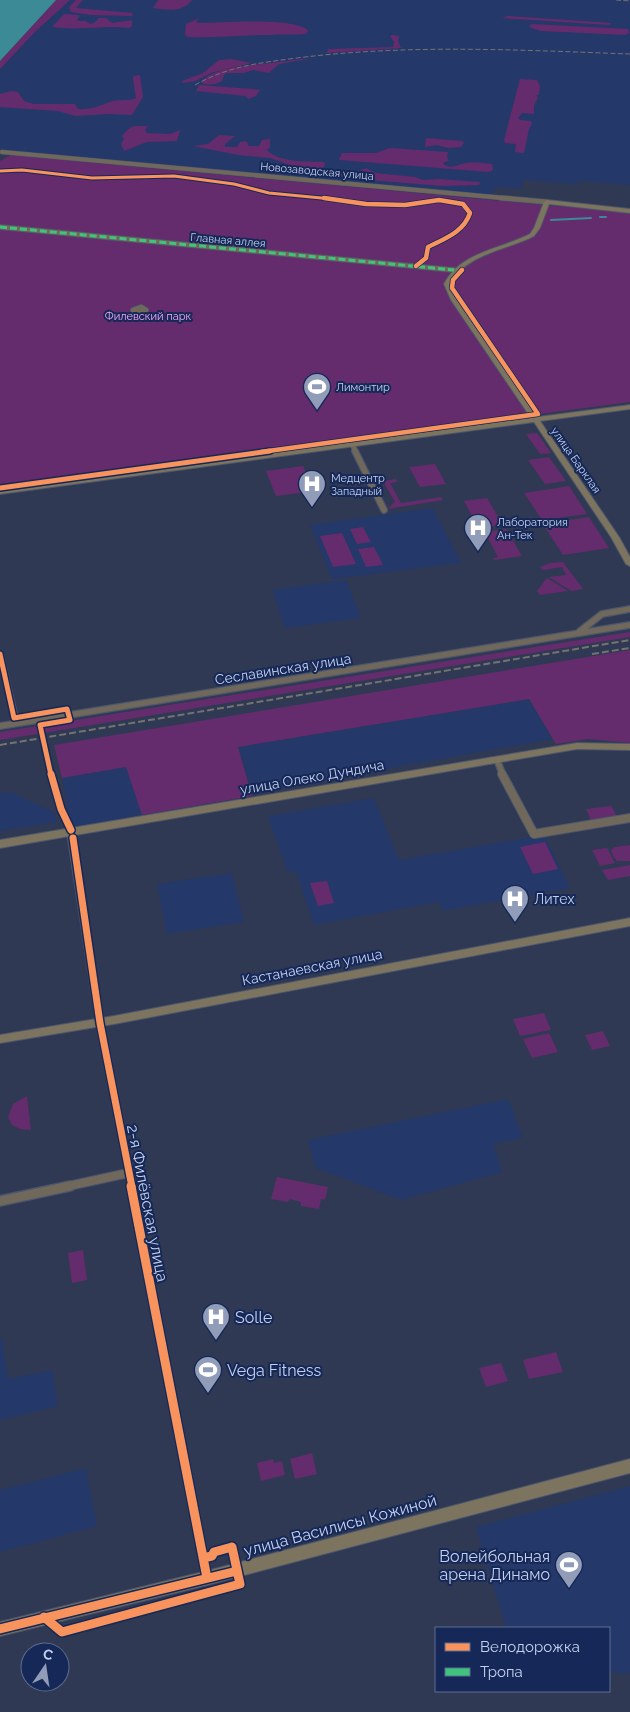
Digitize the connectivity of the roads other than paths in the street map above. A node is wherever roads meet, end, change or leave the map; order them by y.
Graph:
1 (2, 152) dead end
2 (546, 202) junction
3 (630, 211) edge
4 (0, 227) edge
5 (454, 270) junction
6 (630, 407) edge
7 (535, 420) junction
8 (352, 444) junction
9 (0, 492) edge
10 (384, 510) dead end
11 (630, 564) edge
12 (630, 609) edge
13 (630, 625) edge
14 (569, 636) junction
15 (0, 654) edge
16 (16, 723) junction
17 (0, 726) edge
18 (630, 747) edge
19 (497, 760) junction
20 (630, 818) edge
21 (71, 832) junction
22 (0, 844) edge
23 (630, 922) edge
24 (100, 1023) junction
25 (0, 1040) edge
26 (128, 1173) junction
27 (0, 1201) edge
28 (630, 1466) edge
29 (207, 1578) junction
30 (0, 1629) edge

1 - 2 street, Новозаводская улица
2 - 3 street, Новозаводская улица
2 - 5 street
4 - 5 street, Главная аллея
5 - 7 street, улица Барклая
6 - 7 street
7 - 8 street
7 - 11 street, улица Барклая
8 - 9 street
8 - 10 street
12 - 14 street, Сеславинская улица
13 - 14 street, Сеславинская улица
14 - 16 street, Сеславинская улица
15 - 16 street
16 - 17 street, Сеславинская улица
18 - 19 street, улица Олеко Дундича
19 - 20 street
19 - 21 street, улица Олеко Дундича
21 - 22 street, улица Олеко Дундича
21 - 24 street, 2-я Филёвская улица
23 - 24 street, Кастанаевская улица
24 - 25 street, Кастанаевская улица
24 - 26 street, 2-я Филёвская улица
26 - 27 street
26 - 29 street, 2-я Филёвская улица
28 - 29 street, улица Василисы Кожиной
29 - 30 street, улица Василисы Кожиной

